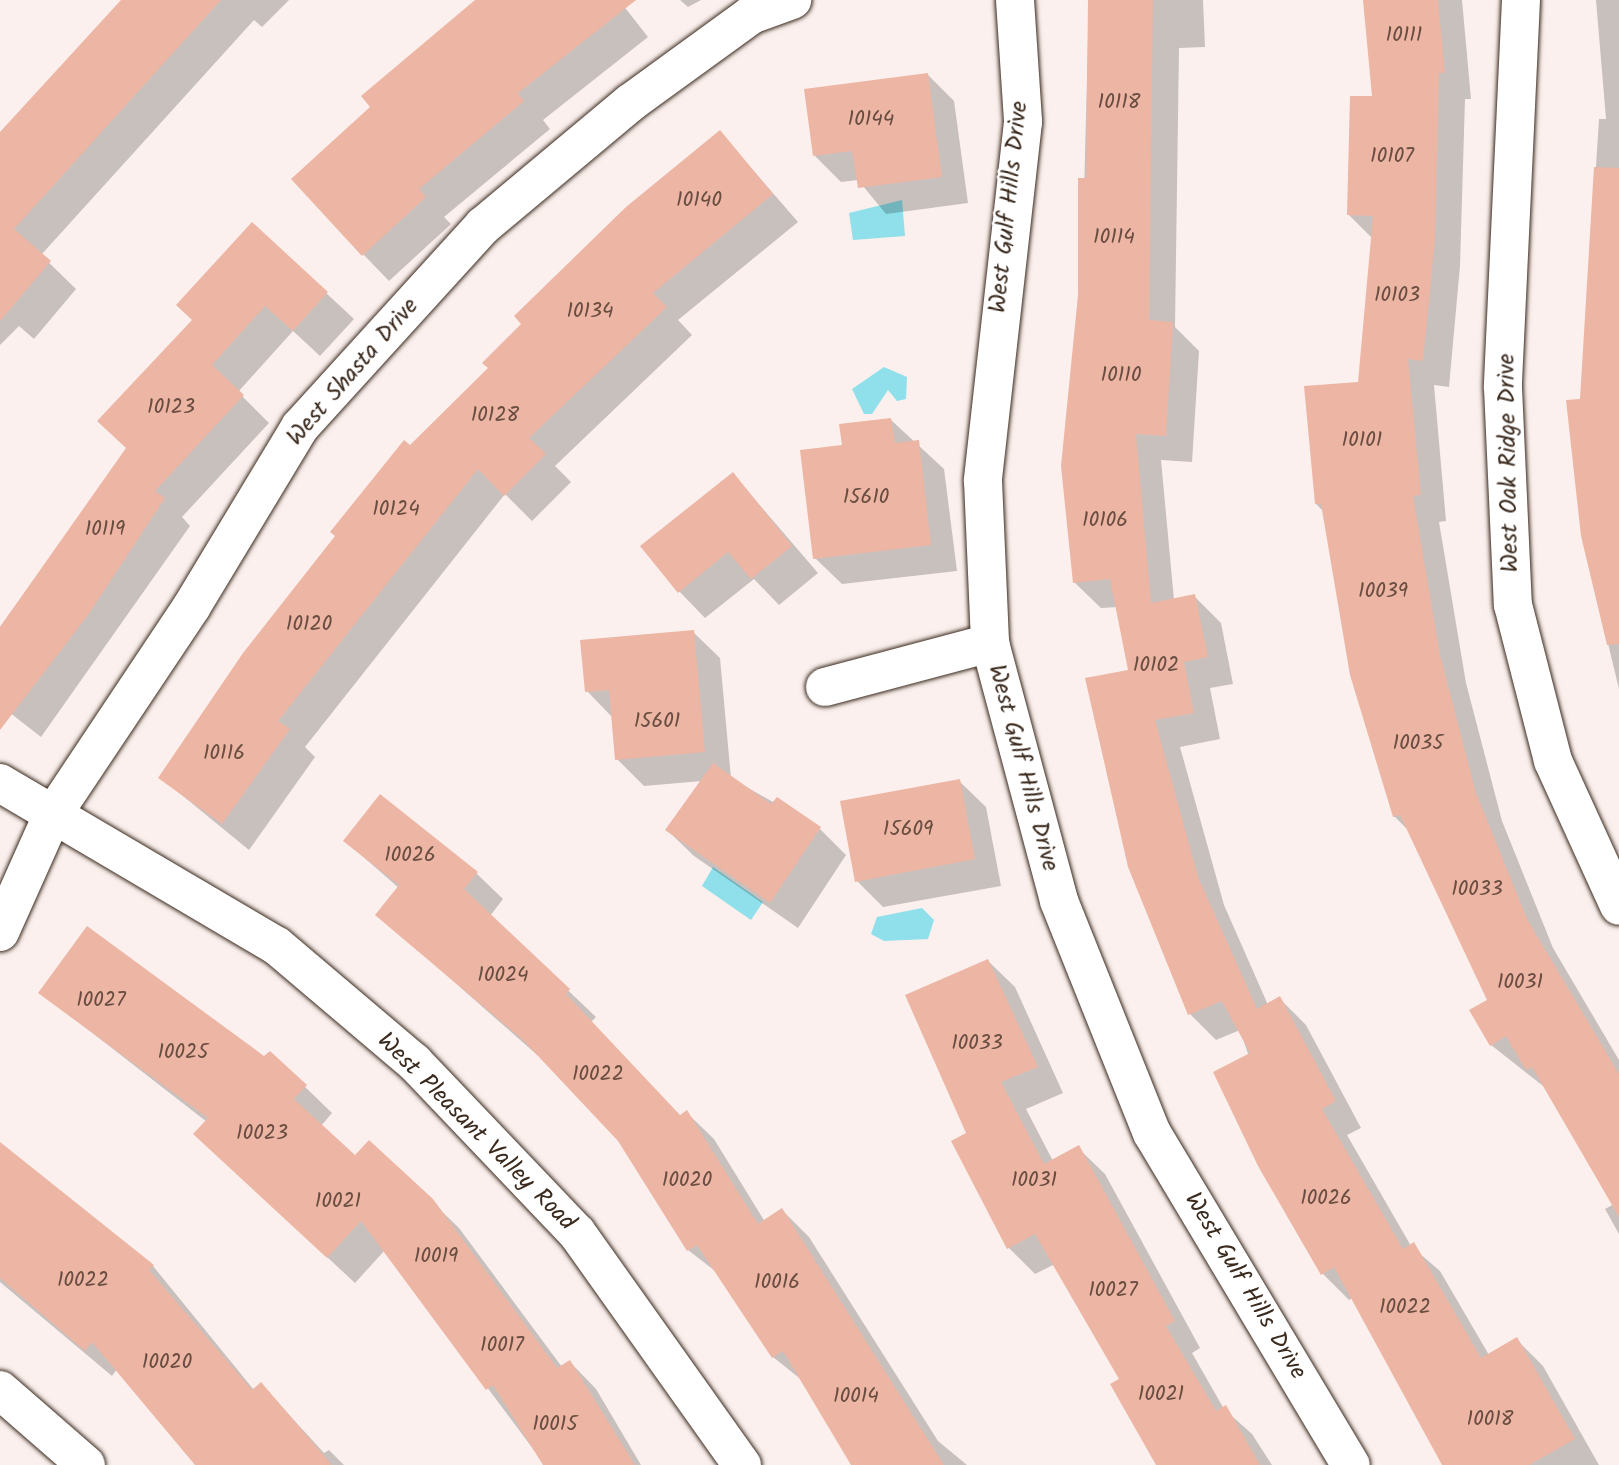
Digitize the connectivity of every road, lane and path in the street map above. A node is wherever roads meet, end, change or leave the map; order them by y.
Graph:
1 (792, 0) edge
2 (1016, 0) edge
3 (1521, 0) edge
4 (989, 643) junction
5 (825, 687) dead end
6 (0, 783) edge
7 (52, 816) junction
8 (1619, 906) edge
9 (0, 932) edge
10 (0, 1390) edge
11 (86, 1465) edge
12 (742, 1465) edge
13 (1351, 1465) edge

1 - 7 street, West Shasta Drive
2 - 4 street, West Gulf Hills Drive
3 - 8 street, West Oak Ridge Drive
4 - 5 street
4 - 13 street, West Gulf Hills Drive
6 - 7 street, West Pleasant Valley Road
7 - 9 street, West Shasta Drive
7 - 12 street, West Pleasant Valley Road
10 - 11 street

